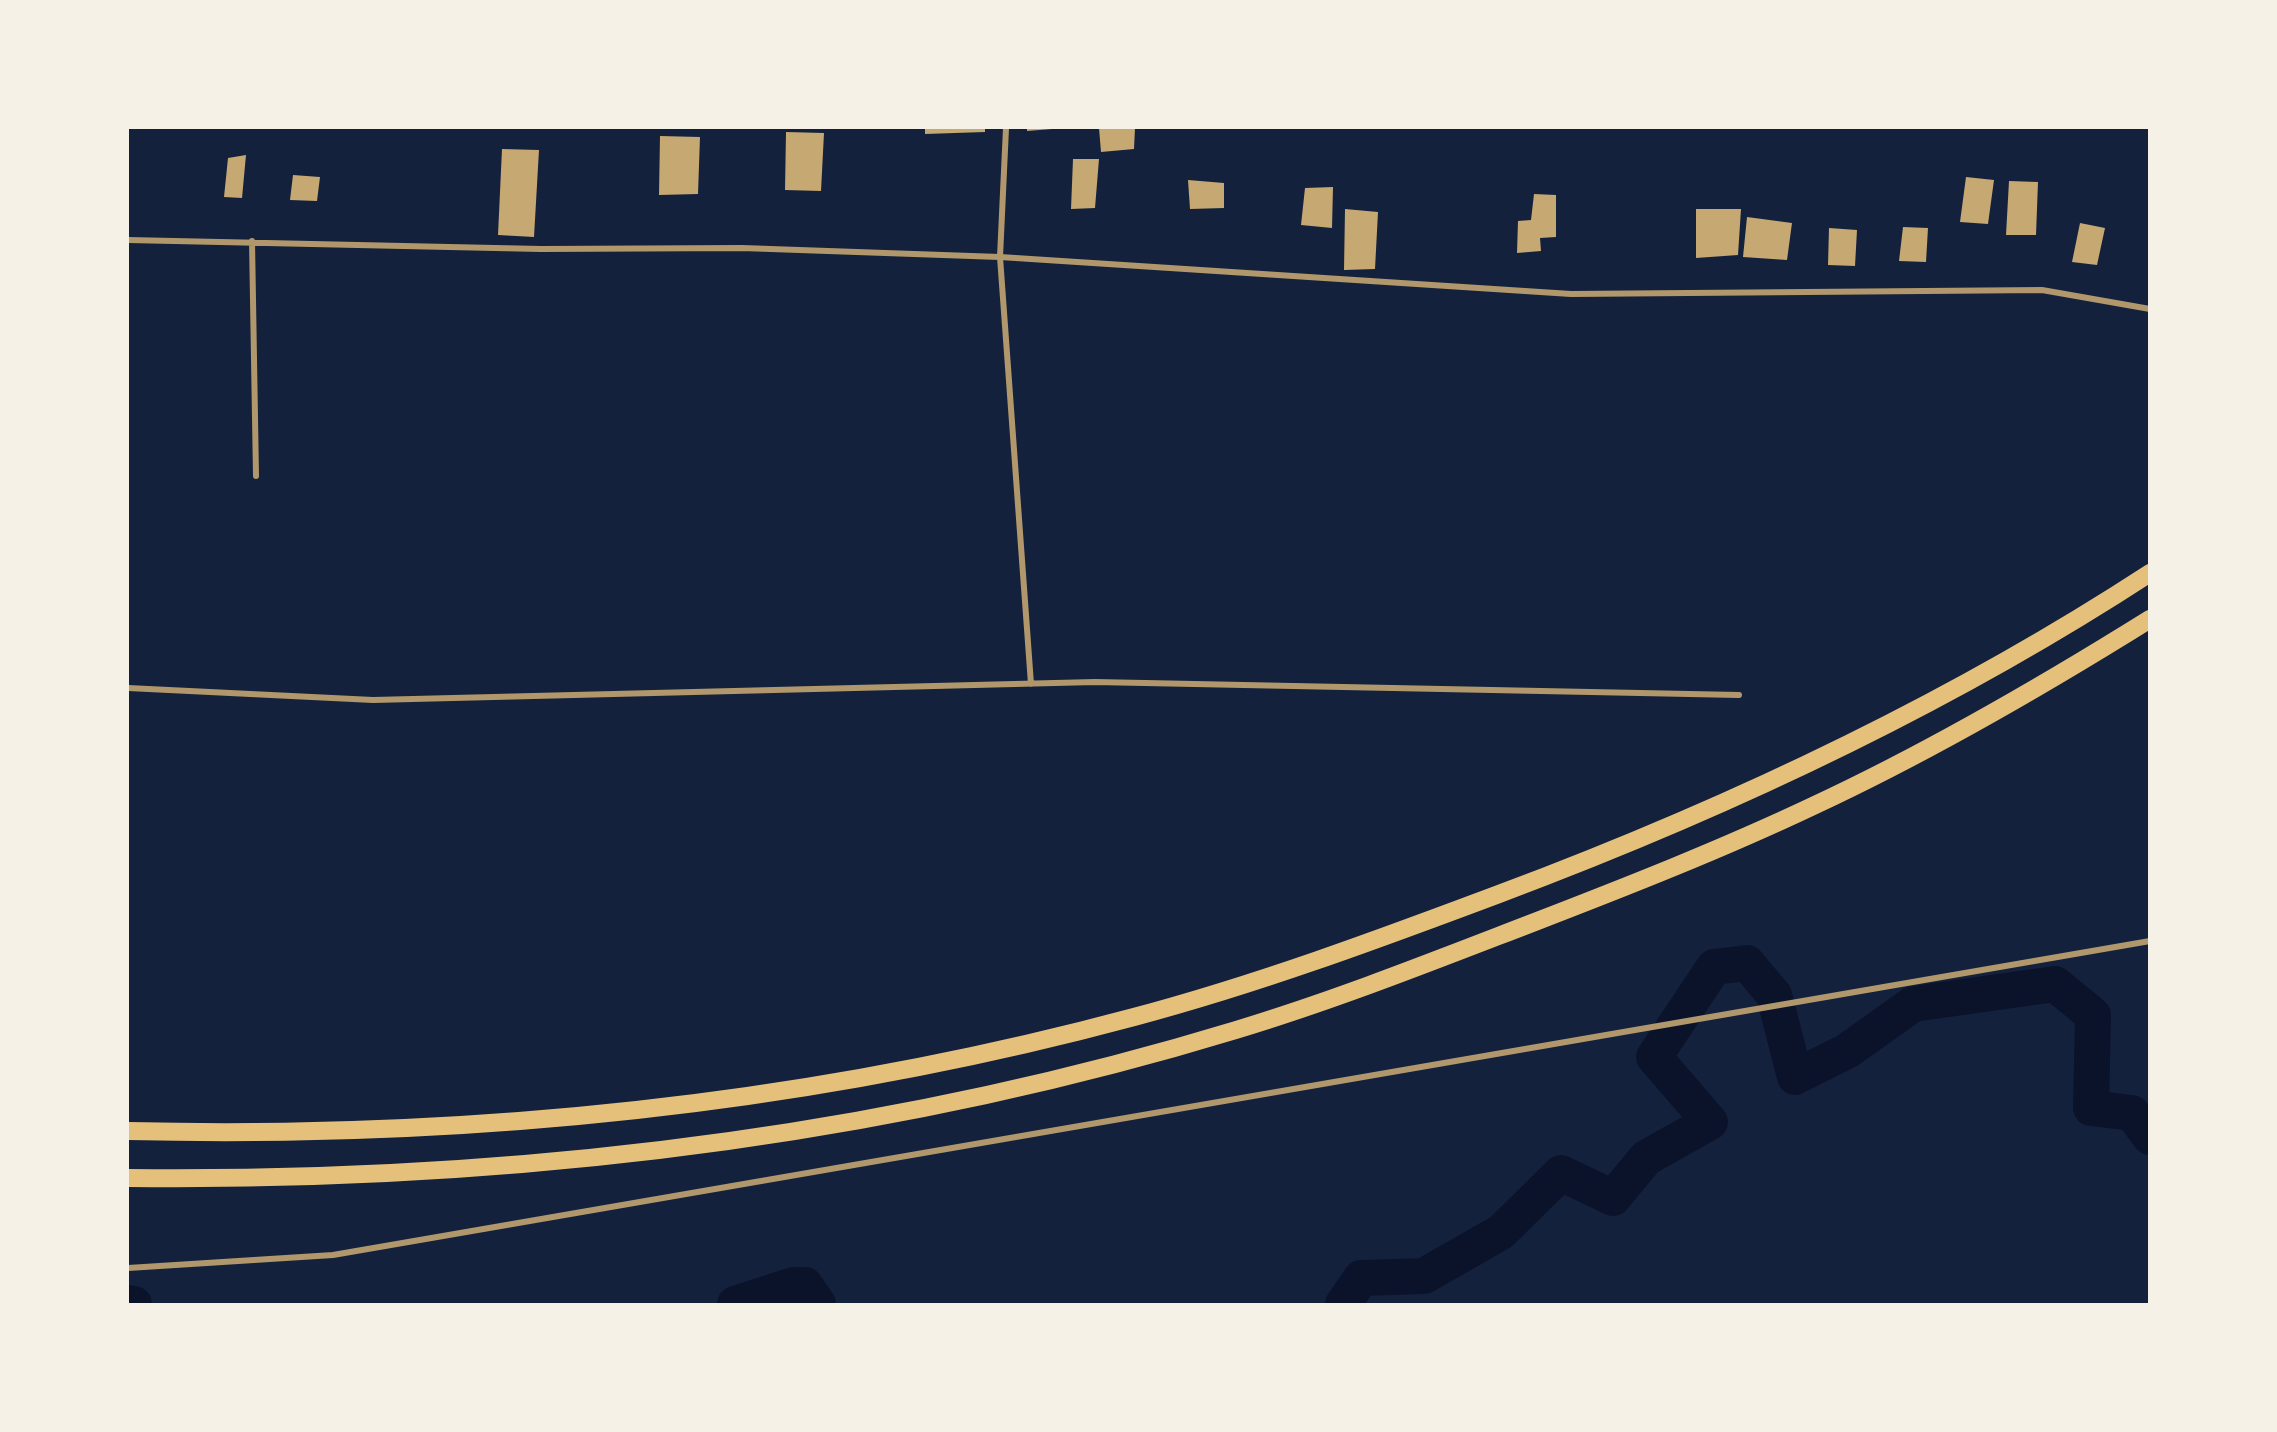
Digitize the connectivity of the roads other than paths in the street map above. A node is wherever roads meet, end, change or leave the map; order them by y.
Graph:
1 (1006, 128) edge
2 (128, 240) edge
3 (252, 241) junction
4 (1000, 257) junction
5 (2150, 309) edge
6 (256, 476) dead end
7 (2150, 573) edge
8 (2150, 620) edge
9 (1031, 684) junction
10 (128, 688) edge
11 (1739, 695) dead end
12 (2150, 941) edge
13 (128, 1131) edge
14 (128, 1178) edge
15 (128, 1268) edge

1 - 4 street
2 - 3 street
3 - 4 street
3 - 6 street
4 - 5 street
4 - 9 street
7 - 13 highway
8 - 14 highway
9 - 10 street
9 - 11 street
12 - 15 street

